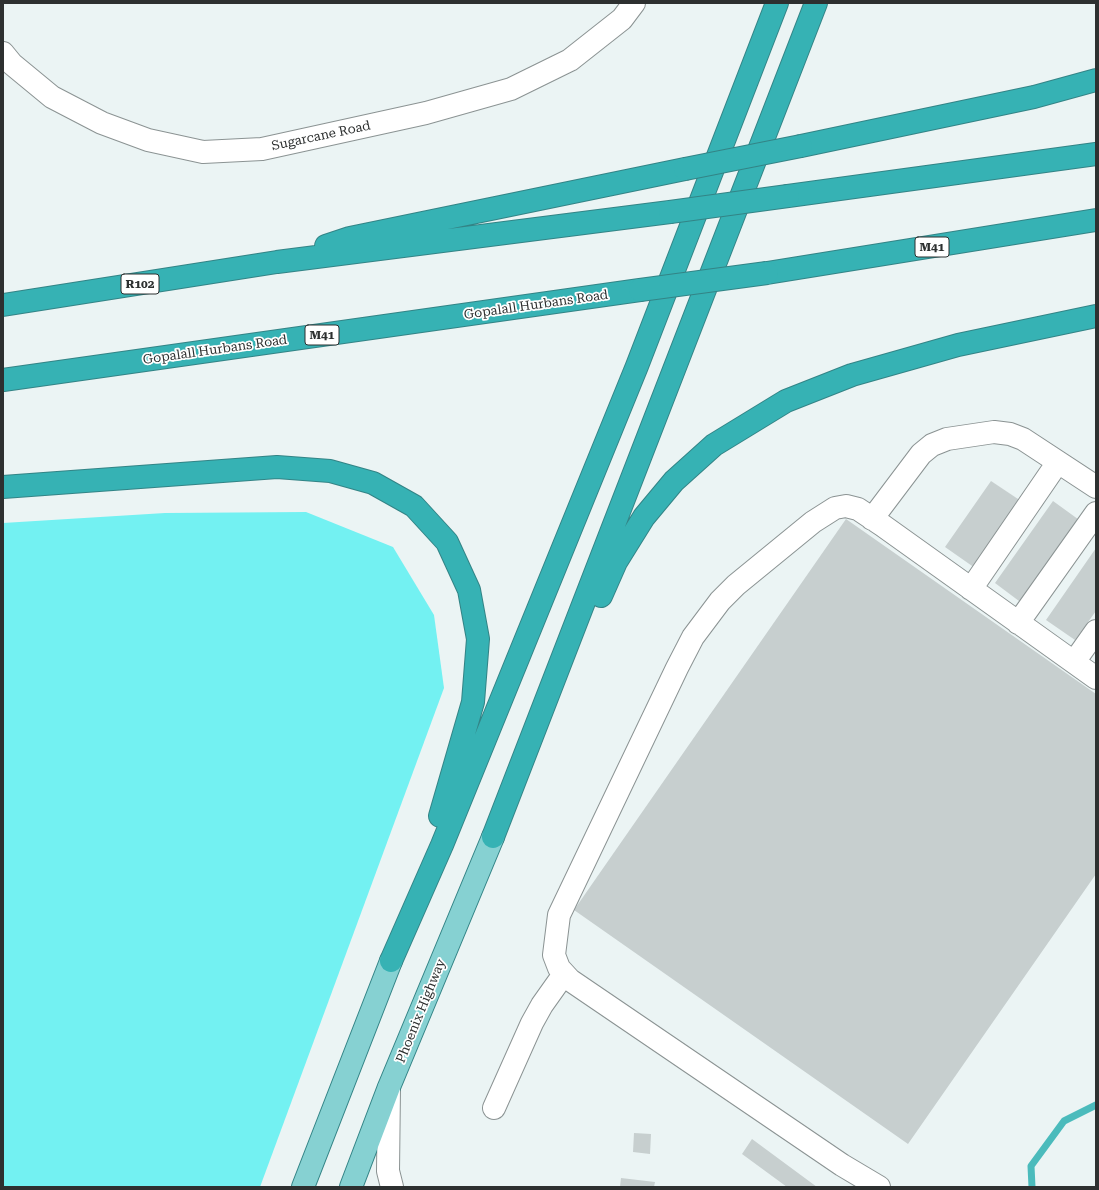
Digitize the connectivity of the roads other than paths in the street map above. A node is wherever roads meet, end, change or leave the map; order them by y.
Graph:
1 (634, 3) edge
2 (778, 3) edge
3 (816, 3) edge
4 (3, 53) edge
5 (1096, 80) edge
6 (1096, 154) edge
7 (1096, 220) edge
8 (277, 262) junction
9 (3, 305) edge
10 (1096, 316) edge
11 (3, 380) edge
12 (1058, 462) junction
13 (3, 487) edge
14 (1096, 487) edge
15 (1096, 513) edge
16 (872, 519) junction
17 (971, 588) junction
18 (1018, 623) junction
19 (1096, 631) edge
20 (1074, 662) junction
21 (1096, 678) edge
22 (493, 837) junction
23 (391, 961) junction
24 (564, 974) junction
25 (389, 1087) junction
26 (494, 1108) dead end
27 (303, 1187) edge
28 (351, 1187) edge
29 (392, 1187) edge
30 (879, 1187) edge

1 - 4 street, Sugarcane Road
2 - 23 highway
3 - 22 highway
5 - 8 highway, bridge
6 - 8 highway, bridge
7 - 11 highway, Gopalall Hurbans Road / M41, bridge
8 - 9 highway, R102
10 - 22 highway
12 - 14 street
12 - 16 street
12 - 17 street
13 - 23 highway
15 - 18 street
16 - 17 street
16 - 24 street
17 - 18 street
18 - 20 street
19 - 20 street
20 - 21 street
22 - 25 main road, Phoenix Highway
23 - 27 main road
24 - 26 street
24 - 30 street
25 - 28 main road, Phoenix Highway
25 - 29 street

